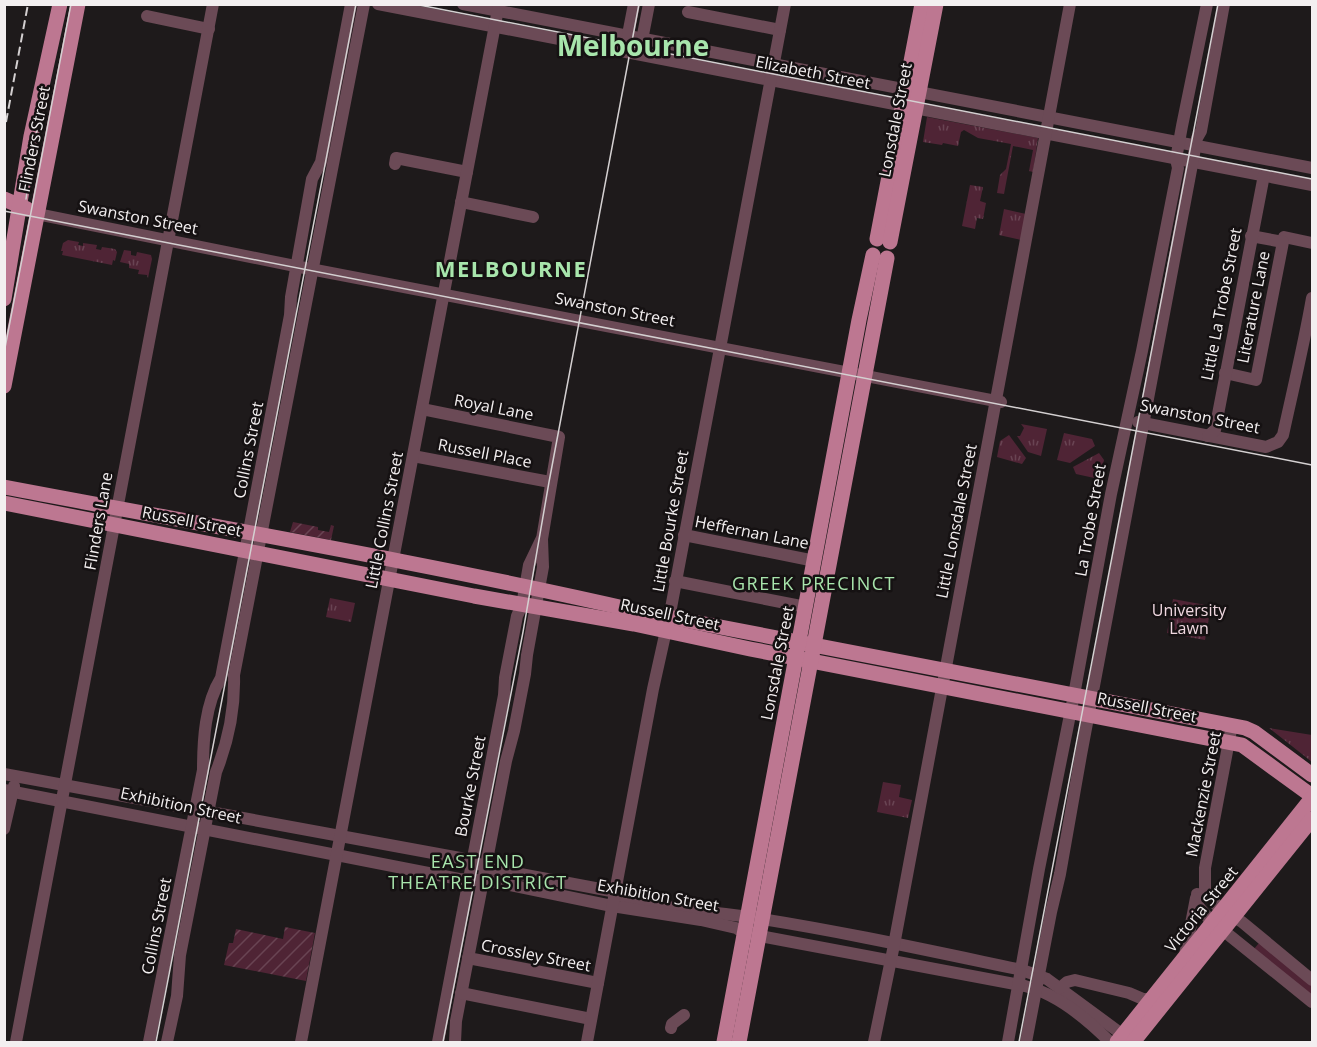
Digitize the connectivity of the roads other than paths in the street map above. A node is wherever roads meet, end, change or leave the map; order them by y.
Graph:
1 (60, 4) edge
2 (78, 4) edge
3 (213, 4) edge
4 (351, 4) edge
5 (364, 4) edge
6 (378, 4) edge
7 (463, 4) edge
8 (634, 4) edge
9 (649, 4) edge
10 (785, 4) edge
11 (922, 4) edge
12 (936, 4) edge
13 (1070, 4) edge
14 (1207, 4) edge
15 (1224, 4) edge
16 (498, 8) edge
17 (688, 12) dead end
18 (147, 16) dead end
19 (494, 27) junction
20 (209, 28) junction
21 (780, 30) junction
22 (628, 36) junction
23 (642, 39) junction
24 (625, 52) junction
25 (639, 55) junction
26 (773, 64) junction
27 (770, 80) junction
28 (912, 91) junction
29 (909, 107) junction
30 (1048, 118) junction
31 (1045, 133) junction
32 (1180, 143) junction
33 (1196, 146) junction
34 (1176, 159) junction
35 (1193, 162) junction
36 (395, 164) dead end
37 (1312, 168) edge
38 (467, 172) junction
39 (1264, 175) junction
40 (1312, 185) edge
41 (4, 199) edge
42 (461, 202) junction
43 (14, 213) edge
44 (40, 216) junction
45 (533, 217) dead end
46 (1251, 236) junction
47 (1284, 237) dead end
48 (167, 241) junction
49 (1312, 243) edge
50 (296, 266) junction
51 (314, 270) junction
52 (443, 294) junction
53 (1312, 298) edge
54 (4, 299) edge
55 (719, 348) junction
56 (1300, 366) junction
57 (1312, 369) edge
58 (1225, 374) junction
59 (857, 375) junction
60 (4, 386) edge
61 (999, 402) junction
62 (422, 409) junction
63 (1127, 420) junction
64 (1144, 424) junction
65 (1124, 433) junction
66 (1208, 436) junction
67 (559, 437) joint
68 (1145, 437) junction
69 (413, 456) junction
70 (550, 482) junction
71 (5, 493) edge
72 (81, 502) junction
73 (117, 509) junction
74 (831, 511) junction
75 (79, 518) junction
76 (190, 522) junction
77 (114, 525) junction
78 (220, 528) junction
79 (255, 535) junction
80 (684, 536) junction
81 (186, 538) junction
82 (217, 544) junction
83 (252, 551) junction
84 (392, 561) junction
85 (814, 561) junction
86 (389, 579) junction
87 (675, 581) junction
88 (532, 588) junction
89 (529, 606) junction
90 (806, 607) junction
91 (636, 618) junction
92 (668, 624) junction
93 (709, 632) junction
94 (806, 642) junction
95 (859, 653) junction
96 (803, 659) junction
97 (856, 669) junction
98 (945, 670) junction
99 (942, 686) junction
100 (1074, 696) junction
101 (1092, 699) junction
102 (1071, 711) junction
103 (1158, 711) junction
104 (1089, 714) junction
105 (1232, 725) junction
106 (1156, 728) junction
107 (1229, 742) junction
108 (1312, 775) edge
109 (10, 776) edge
110 (64, 785) junction
111 (8, 791) edge
112 (94, 792) junction
113 (122, 797) junction
114 (1312, 797) edge
115 (61, 802) junction
116 (92, 806) junction
117 (195, 810) junction
118 (119, 811) junction
119 (208, 813) junction
120 (1312, 819) edge
121 (192, 827) junction
122 (4, 829) edge
123 (205, 829) junction
124 (339, 837) junction
125 (420, 850) junction
126 (336, 854) junction
127 (472, 861) junction
128 (486, 866) junction
129 (1205, 868) junction
130 (416, 870) junction
131 (469, 880) junction
132 (483, 880) junction
133 (555, 880) junction
134 (553, 894) junction
135 (1197, 894) junction
136 (613, 900) junction
137 (755, 918) junction
138 (1223, 920) junction
139 (785, 924) junction
140 (836, 933) junction
141 (752, 934) junction
142 (781, 940) junction
143 (894, 945) junction
144 (909, 948) junction
145 (832, 950) junction
146 (468, 958) junction
147 (1184, 958) junction
148 (890, 961) junction
149 (906, 964) junction
150 (1022, 969) junction
151 (1039, 975) junction
152 (1312, 980) edge
153 (598, 983) junction
154 (1019, 985) junction
155 (1036, 988) junction
156 (1060, 988) junction
157 (461, 993) junction
158 (1152, 999) junction
159 (1312, 1002) edge
160 (737, 1014) junction
161 (684, 1015) dead end
162 (591, 1019) junction
163 (671, 1028) dead end
164 (1123, 1041) edge
165 (16, 1042) edge
166 (149, 1042) edge
167 (167, 1042) edge
168 (301, 1042) edge
169 (438, 1042) edge
170 (455, 1042) edge
171 (587, 1042) edge
172 (724, 1042) edge
173 (739, 1042) edge
174 (874, 1042) edge
175 (1008, 1042) edge
176 (1026, 1042) edge

1 - 43 main road, Flinders Street
2 - 44 main road, Flinders Street
3 - 20 street, Flinders Lane
4 - 50 street, Collins Street
5 - 51 street, Collins Street
6 - 19 street, Elizabeth Street
7 - 16 street, Elizabeth Street
8 - 22 street
9 - 23 street
10 - 21 street, Little Bourke Street
11 - 28 main road, Lonsdale Street
12 - 28 main road, Lonsdale Street
13 - 30 street, Little Lonsdale Street
14 - 32 street, La Trobe Street
15 - 33 street, La Trobe Street
16 - 19 street, Little Collins Street
16 - 22 street, Elizabeth Street
17 - 21 street
18 - 20 street
19 - 24 street, Elizabeth Street
19 - 38 street, Little Collins Street
20 - 48 street, Flinders Lane
21 - 26 street, Little Bourke Street
22 - 23 street, Elizabeth Street
22 - 24 street
23 - 25 street
23 - 26 street, Elizabeth Street
24 - 25 street, Elizabeth Street
25 - 27 street, Elizabeth Street
26 - 27 street, Little Bourke Street
26 - 28 street, Elizabeth Street
27 - 29 street, Elizabeth Street
27 - 55 street, Little Bourke Street
28 - 29 main road, Lonsdale Street
28 - 30 street, Elizabeth Street
29 - 31 street, Elizabeth Street
29 - 59 main road, Lonsdale Street
30 - 31 street, Little Lonsdale Street
30 - 32 street, Elizabeth Street
31 - 34 street, Elizabeth Street
31 - 61 street, Little Lonsdale Street
32 - 33 street, Elizabeth Street
32 - 34 street, La Trobe Street
33 - 35 street, La Trobe Street
33 - 37 street, Elizabeth Street
34 - 35 street, Elizabeth Street
34 - 63 street, La Trobe Street
35 - 39 street, Elizabeth Street
35 - 64 street, La Trobe Street
36 - 38 street
38 - 42 street, Little Collins Street
39 - 40 street, Elizabeth Street
39 - 46 street, Little La Trobe Street
41 - 43 main road, Swanston Street
42 - 45 street
42 - 52 street, Little Collins Street
43 - 44 main road, Swanston Street
43 - 54 main road, Flinders Street
44 - 48 street, Swanston Street
44 - 60 main road, Flinders Street
46 - 58 street, Little La Trobe Street
46 - 58 street, Literature Lane
47 - 49 street
48 - 50 street, Swanston Street
48 - 73 street, Flinders Lane
50 - 51 street, Swanston Street
50 - 79 street, Collins Street
51 - 52 street, Swanston Street
51 - 79 street, Collins Street
52 - 55 street, Swanston Street
52 - 62 street, Little Collins Street
53 - 56 street
55 - 59 street, Swanston Street
55 - 80 street, Little Bourke Street
56 - 57 street
56 - 66 street, Swanston Street
58 - 66 street, Little La Trobe Street
59 - 61 street, Swanston Street
59 - 74 main road, Lonsdale Street
61 - 98 street, Little Lonsdale Street
62 - 67 street, Royal Lane
62 - 69 street, Little Collins Street
63 - 64 street, Swanston Street
63 - 65 street, La Trobe Street
64 - 66 street, Swanston Street
64 - 68 street, La Trobe Street
65 - 68 street, Swanston Street
65 - 100 street, La Trobe Street
67 - 70 street, Bourke Street
68 - 101 street, La Trobe Street
69 - 70 street, Russell Place
69 - 84 street, Little Collins Street
70 - 88 street, Bourke Street
71 - 72 main road, Russell Street
71 - 75 main road, Russell Street
72 - 73 main road, Russell Street
72 - 75 main road
73 - 76 main road, Russell Street
73 - 77 street, Flinders Lane
74 - 85 main road, Lonsdale Street
74 - 94 main road, Lonsdale Street
75 - 77 main road, Russell Street
76 - 78 main road, Russell Street
76 - 81 main road
77 - 81 main road, Russell Street
77 - 110 street, Flinders Lane
78 - 79 main road, Russell Street
78 - 82 main road
79 - 83 street, Collins Street
79 - 84 main road, Russell Street
80 - 85 street, Heffernan Lane
80 - 87 street, Little Bourke Street
81 - 82 main road, Russell Street
82 - 83 main road, Russell Street
83 - 86 main road, Russell Street
83 - 117 street, Collins Street
83 - 119 street, Collins Street
84 - 86 street, Little Collins Street
84 - 88 main road, Russell Street
85 - 90 main road, Lonsdale Street
86 - 89 main road, Russell Street
86 - 124 street, Little Collins Street
87 - 90 street
87 - 92 street, Little Bourke Street
88 - 89 street, Bourke Street
88 - 91 main road, Russell Street
89 - 91 main road, Russell Street
89 - 127 street, Bourke Street
89 - 128 street, Bourke Street
90 - 94 main road, Lonsdale Street
91 - 92 main road, Russell Street
92 - 93 main road, Russell Street
92 - 136 street, Little Bourke Street
93 - 94 main road, Russell Street
93 - 96 main road, Russell Street
94 - 95 main road, Russell Street
94 - 96 main road, Lonsdale Street
95 - 97 main road
95 - 98 main road, Russell Street
96 - 97 main road, Russell Street
96 - 137 main road, Lonsdale Street
97 - 99 main road, Russell Street
98 - 99 street, Little Lonsdale Street
98 - 100 main road, Russell Street
99 - 102 main road, Russell Street
99 - 143 street, Little Lonsdale Street
100 - 101 main road, Russell Street
100 - 102 street, La Trobe Street
101 - 103 main road, Russell Street
101 - 104 street, La Trobe Street
102 - 104 main road, Russell Street
102 - 150 street, La Trobe Street
103 - 105 main road, Russell Street
103 - 106 main road
104 - 106 main road, Russell Street
104 - 151 street, La Trobe Street
105 - 107 street, Mackenzie Street
105 - 108 main road, Russell Street
106 - 107 main road, Russell Street
107 - 114 main road, Russell Street
107 - 129 street, Mackenzie Street
109 - 110 street, Exhibition Street
109 - 111 street
110 - 112 street, Exhibition Street
110 - 115 street, Flinders Lane
111 - 115 street, Exhibition Street
111 - 122 street
112 - 113 street, Exhibition Street
112 - 116 street
113 - 117 street, Exhibition Street
113 - 118 street
114 - 138 main road, Victoria Street
115 - 116 street, Exhibition Street
115 - 165 street, Flinders Lane
116 - 118 street, Exhibition Street
117 - 119 street, Exhibition Street
117 - 121 street, Collins Street
118 - 121 street, Exhibition Street
119 - 123 street, Collins Street
119 - 124 street, Exhibition Street
120 - 138 main road, Victoria Street
121 - 123 street, Exhibition Street
121 - 166 street, Collins Street
123 - 126 street, Exhibition Street
123 - 167 street, Collins Street
124 - 125 street, Exhibition Street
124 - 126 street, Little Collins Street
125 - 127 street, Exhibition Street
125 - 130 street
126 - 130 street, Exhibition Street
126 - 168 street, Little Collins Street
127 - 128 street, Exhibition Street
127 - 131 street, Bourke Street
128 - 132 street, Bourke Street
128 - 133 street, Exhibition Street
129 - 135 street, Mackenzie Street
129 - 138 street, Mackenzie Street
130 - 131 street, Exhibition Street
131 - 132 street, Exhibition Street
131 - 169 street, Bourke Street
132 - 134 street, Exhibition Street
132 - 146 street, Bourke Street
133 - 134 street
133 - 136 street, Exhibition Street
134 - 136 street, Exhibition Street
135 - 138 street
135 - 147 street, Mackenzie Street
136 - 137 street, Exhibition Street
136 - 141 street, Exhibition Street
136 - 153 street, Little Bourke Street
137 - 139 street, Exhibition Street
137 - 141 main road, Lonsdale Street
138 - 147 main road, Victoria Street
138 - 152 street
138 - 159 street
138 - 164 main road, Victoria Street
139 - 140 street, Exhibition Street
139 - 142 street
140 - 143 street, Exhibition Street
140 - 145 street
141 - 142 street, Exhibition Street
141 - 160 main road, Lonsdale Street
142 - 145 street, Exhibition Street
143 - 144 street, Exhibition Street
143 - 148 street, Little Lonsdale Street
144 - 149 street
144 - 150 street, Exhibition Street
145 - 148 street, Exhibition Street
146 - 153 street, Crossley Street
146 - 157 street, Bourke Street
147 - 158 main road, Victoria Street
148 - 149 street, Exhibition Street
148 - 174 street, Little Lonsdale Street
149 - 154 street, Exhibition Street
150 - 151 street, Exhibition Street
150 - 154 street, La Trobe Street
151 - 155 street, La Trobe Street
151 - 156 street, Exhibition Street
153 - 162 street, Little Bourke Street
154 - 155 street, Exhibition Street
154 - 175 street, La Trobe Street
155 - 164 street, Exhibition Street
155 - 176 street, La Trobe Street
156 - 158 street
156 - 164 street, Exhibition Street
157 - 162 street
157 - 170 street, Bourke Street
158 - 164 main road, Victoria Street
160 - 172 main road, Lonsdale Street
160 - 173 main road, Lonsdale Street
161 - 163 street
162 - 171 street, Little Bourke Street

